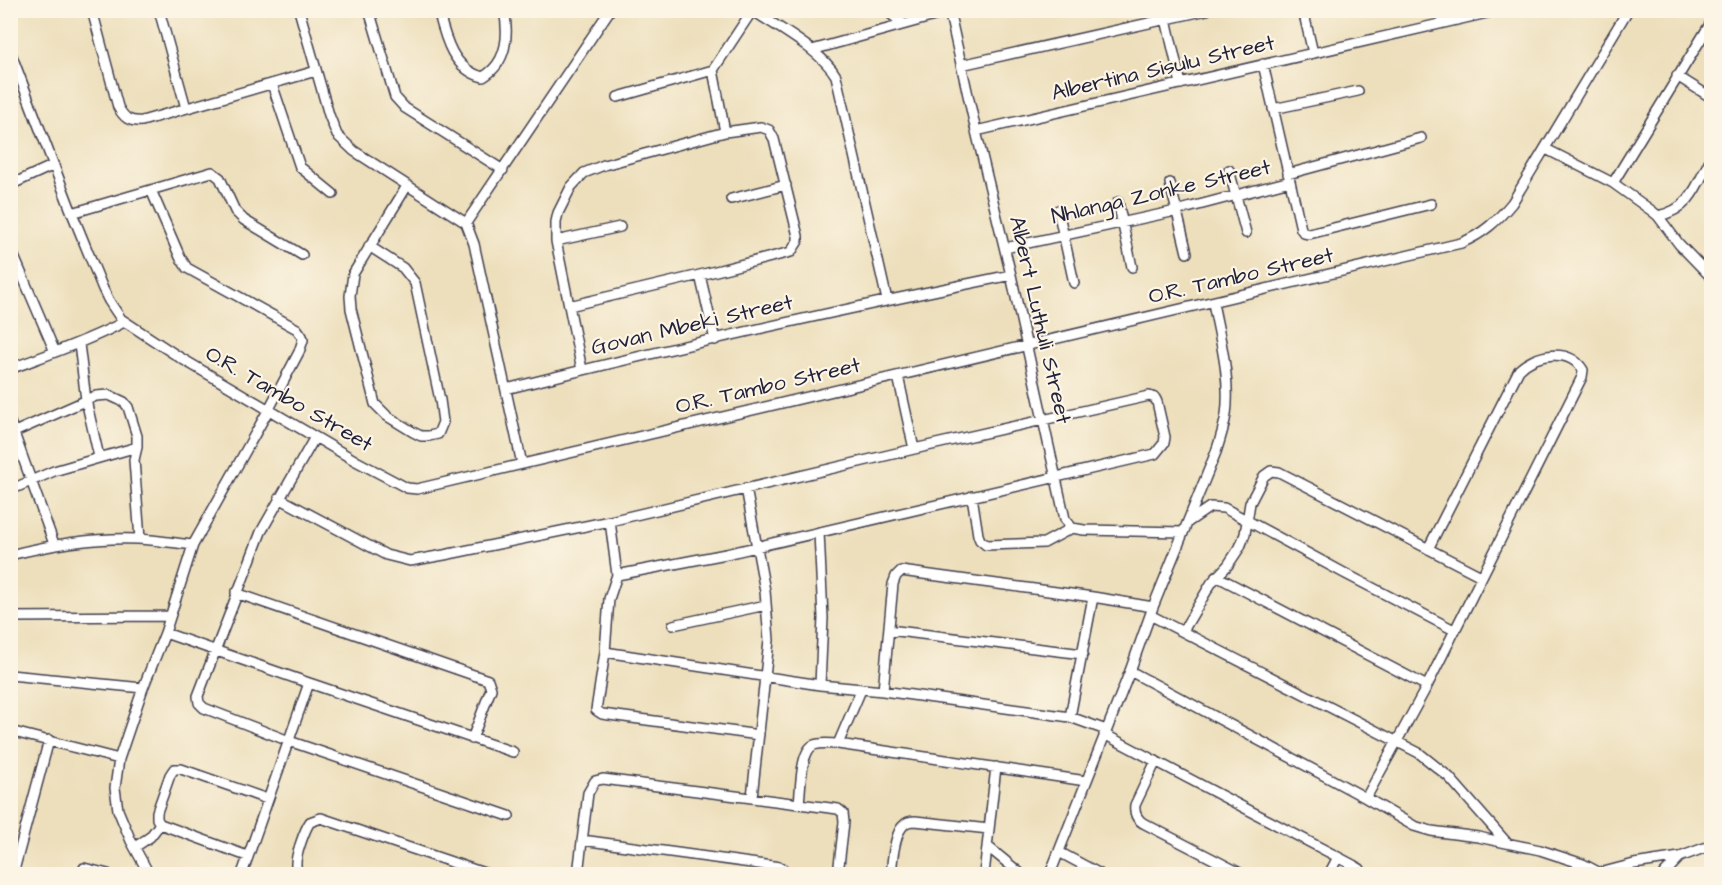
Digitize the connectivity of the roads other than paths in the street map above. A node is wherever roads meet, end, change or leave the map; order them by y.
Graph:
1 (92, 10) edge
2 (159, 10) edge
3 (299, 10) edge
4 (369, 10) edge
5 (438, 10) edge
6 (504, 10) edge
7 (610, 10) edge
8 (885, 10) edge
9 (1207, 10) edge
10 (1303, 10) edge
11 (1453, 10) edge
12 (1500, 10) edge
13 (1628, 10) edge
14 (752, 11) edge
15 (949, 11) edge
16 (1166, 19) junction
17 (1455, 21) junction
18 (1712, 21) edge
19 (904, 24) junction
20 (812, 50) junction
21 (10, 51) edge
22 (1313, 53) junction
23 (1263, 64) junction
24 (961, 65) junction
25 (713, 70) junction
26 (316, 71) junction
27 (1677, 76) junction
28 (21, 77) junction
29 (10, 81) edge
30 (272, 84) junction
31 (1181, 84) junction
32 (1358, 91) dead end
33 (618, 97) dead end
34 (1712, 98) edge
35 (186, 108) junction
36 (1273, 110) junction
37 (976, 131) junction
38 (725, 132) junction
39 (1422, 138) dead end
40 (1546, 149) junction
41 (1712, 156) edge
42 (54, 165) junction
43 (503, 170) junction
44 (1229, 170) dead end
45 (1289, 178) junction
46 (1170, 183) dead end
47 (1612, 183) junction
48 (10, 185) edge
49 (786, 185) junction
50 (407, 186) junction
51 (151, 190) junction
52 (333, 194) dead end
53 (1236, 195) junction
54 (731, 199) dead end
55 (1118, 202) dead end
56 (1431, 204) dead end
57 (1058, 210) dead end
58 (1176, 211) junction
59 (72, 213) junction
60 (1658, 216) junction
61 (1123, 222) junction
62 (466, 223) junction
63 (620, 227) dead end
64 (1246, 233) dead end
65 (1063, 236) junction
66 (556, 241) junction
67 (369, 246) junction
68 (10, 247) edge
69 (1005, 248) junction
70 (1187, 253) dead end
71 (302, 255) dead end
72 (1132, 267) dead end
73 (700, 275) junction
74 (1011, 275) junction
75 (1712, 278) edge
76 (1074, 283) dead end
77 (886, 300) junction
78 (1213, 303) junction
79 (569, 306) junction
80 (124, 322) junction
81 (715, 340) junction
82 (79, 344) junction
83 (1027, 346) junction
84 (55, 352) junction
85 (10, 369) edge
86 (582, 370) junction
87 (898, 376) junction
88 (506, 389) junction
89 (86, 400) junction
90 (270, 409) junction
91 (1042, 419) junction
92 (10, 422) edge
93 (13, 433) edge
94 (315, 437) junction
95 (137, 447) junction
96 (914, 449) junction
97 (99, 458) junction
98 (522, 464) junction
99 (1054, 477) junction
100 (33, 482) junction
101 (746, 489) junction
102 (10, 490) edge
103 (972, 496) junction
104 (279, 498) junction
105 (610, 520) junction
106 (1246, 521) junction
107 (1072, 528) junction
108 (1185, 528) junction
109 (819, 532) junction
110 (140, 539) junction
111 (54, 544) junction
112 (193, 545) junction
113 (757, 546) junction
114 (1428, 549) junction
115 (10, 555) edge
116 (616, 576) junction
117 (1216, 576) junction
118 (1481, 576) junction
119 (236, 593) junction
120 (1093, 597) junction
121 (766, 605) junction
122 (1151, 611) junction
123 (170, 616) junction
124 (10, 617) edge
125 (673, 625) dead end
126 (889, 630) junction
127 (1454, 630) junction
128 (1183, 631) junction
129 (165, 633) junction
130 (215, 649) junction
131 (605, 652) junction
132 (1083, 654) junction
133 (1130, 671) junction
134 (10, 675) edge
135 (766, 677) junction
136 (309, 683) junction
137 (820, 686) junction
138 (1427, 686) junction
139 (143, 688) junction
140 (861, 690) junction
141 (883, 692) junction
142 (1070, 717) junction
143 (10, 731) edge
144 (1105, 732) junction
145 (759, 735) junction
146 (472, 739) junction
147 (49, 740) junction
148 (288, 741) junction
149 (1398, 741) junction
150 (838, 744) junction
151 (513, 752) dead end
152 (119, 759) junction
153 (1156, 761) junction
154 (996, 767) junction
155 (1086, 781) junction
156 (752, 797) junction
157 (1366, 798) junction
158 (267, 799) junction
159 (799, 803) junction
160 (509, 816) dead end
161 (160, 824) junction
162 (989, 829) junction
163 (582, 840) junction
164 (1507, 843) junction
165 (1712, 845) edge
166 (987, 846) junction
167 (135, 848) junction
168 (1059, 852) junction
169 (247, 856) junction
170 (1680, 857) junction
171 (1338, 858) junction
172 (84, 868) dead end
173 (13, 874) edge
174 (108, 874) edge
175 (149, 874) edge
176 (242, 874) edge
177 (302, 874) edge
178 (487, 874) edge
179 (578, 874) edge
180 (786, 874) edge
181 (838, 874) edge
182 (892, 874) edge
183 (984, 874) edge
184 (1021, 874) edge
185 (1050, 874) edge
186 (1100, 874) edge
187 (1242, 874) edge
188 (1329, 874) edge
189 (1361, 874) edge
190 (1600, 874) edge
191 (1664, 874) edge

1 - 35 street
2 - 35 street
3 - 26 street
4 - 43 street
5 - 6 street
7 - 43 street
8 - 19 street
9 - 16 street
10 - 22 street
11 - 17 street
12 - 17 street, Albertina Sisulu Street
13 - 40 street, O.R. Tambo Street
14 - 20 street
14 - 25 street
15 - 19 street
15 - 24 street, Albert Luthuli Street
16 - 24 street
16 - 31 street
17 - 22 street, Albertina Sisulu Street
18 - 27 street
19 - 20 street
20 - 77 street
21 - 28 street, O.R. Tambo Street
22 - 23 street, Albertina Sisulu Street
23 - 31 street, Albertina Sisulu Street
23 - 36 street, Nhlanga Zonke Street
24 - 37 street, Albert Luthuli Street
25 - 33 street
25 - 38 street
26 - 30 street
26 - 50 street
27 - 34 street
27 - 47 street
28 - 29 street
28 - 42 street, O.R. Tambo Street
30 - 35 street
30 - 52 street
31 - 37 street, Albertina Sisulu Street
32 - 36 street
36 - 45 street, Nhlanga Zonke Street
37 - 69 street, Albert Luthuli Street
38 - 49 street
38 - 66 street
39 - 45 street
40 - 47 street
40 - 78 street, O.R. Tambo Street
41 - 60 street
42 - 48 street
42 - 59 street, O.R. Tambo Street
43 - 62 street
44 - 53 street
45 - 53 street, Nhlanga Zonke Street
45 - 56 street, Nhlanga Zonke Street
46 - 58 street
47 - 60 street
49 - 54 street
49 - 73 street
50 - 62 street
50 - 67 street
51 - 59 street
51 - 71 street
51 - 90 street
53 - 58 street, Nhlanga Zonke Street
53 - 64 street
55 - 61 street
57 - 65 street
58 - 61 street, Nhlanga Zonke Street
58 - 70 street
59 - 80 street, O.R. Tambo Street
60 - 75 street
61 - 65 street, Nhlanga Zonke Street
61 - 72 street
62 - 88 street
63 - 66 street
65 - 69 street, Nhlanga Zonke Street
65 - 76 street
66 - 79 street
67 - 67 street
68 - 84 street
69 - 74 street, Albert Luthuli Street
73 - 79 street
73 - 81 street
74 - 77 street, Govan Mbeki Street
74 - 83 street, Albert Luthuli Street
77 - 81 street, Govan Mbeki Street
78 - 83 street, O.R. Tambo Street
78 - 108 street
79 - 86 street
80 - 82 street
80 - 90 street, O.R. Tambo Street
81 - 86 street, Govan Mbeki Street
82 - 84 street
82 - 89 street
83 - 87 street, O.R. Tambo Street
83 - 91 street, Albert Luthuli Street
84 - 85 street
86 - 88 street, Govan Mbeki Street
87 - 96 street
87 - 98 street, O.R. Tambo Street
88 - 98 street
89 - 93 street
89 - 95 street
89 - 97 street
90 - 94 street, O.R. Tambo Street
90 - 112 street
91 - 96 street
91 - 99 street, Albert Luthuli Street
91 - 99 street
92 - 93 street
93 - 100 street
94 - 98 street, O.R. Tambo Street
94 - 104 street
95 - 97 street
95 - 110 street
96 - 101 street
97 - 100 street
99 - 103 street
99 - 107 street, Albert Luthuli Street
100 - 102 street
100 - 111 street
101 - 105 street
101 - 113 street
103 - 107 street
103 - 109 street
104 - 105 street
104 - 119 street
105 - 116 street
106 - 108 street
106 - 114 street
106 - 117 street
106 - 127 street
107 - 108 street
108 - 122 street
109 - 113 street
109 - 137 street
110 - 111 street
110 - 112 street
111 - 115 street
112 - 123 street
113 - 116 street
113 - 121 street
114 - 118 street
114 - 118 street
116 - 131 street
117 - 128 street
117 - 138 street
118 - 127 street
119 - 130 street
119 - 146 street
120 - 122 street
120 - 126 street
120 - 132 street
121 - 125 street
121 - 135 street
122 - 128 street
122 - 133 street
123 - 124 street
123 - 129 street
126 - 132 street
126 - 141 street
127 - 138 street
128 - 149 street
129 - 130 street
129 - 139 street
130 - 136 street
130 - 148 street
131 - 135 street
131 - 145 street
132 - 142 street
133 - 144 street
133 - 157 street
134 - 139 street
135 - 137 street
135 - 145 street
136 - 146 street
136 - 148 street
137 - 140 street
138 - 149 street
139 - 152 street
140 - 141 street
140 - 150 street
141 - 142 street
142 - 144 street
143 - 147 street
144 - 153 street
144 - 155 street
145 - 156 street
146 - 151 street
147 - 152 street
147 - 173 street
148 - 158 street
148 - 160 street
149 - 157 street
149 - 164 street
150 - 154 street
150 - 159 street
152 - 167 street
153 - 171 street
153 - 187 street
154 - 155 street
154 - 162 street
155 - 168 street
156 - 159 street
156 - 163 street
157 - 164 street
158 - 161 street
158 - 169 street
159 - 181 street
161 - 167 street
161 - 169 street
162 - 166 street
162 - 182 street
163 - 179 street
163 - 180 street
164 - 190 street
165 - 170 street
166 - 183 street
166 - 184 street
167 - 175 street
168 - 185 street
168 - 186 street
169 - 176 street
170 - 190 street
170 - 191 street
171 - 188 street
171 - 189 street
172 - 174 street
177 - 178 street

